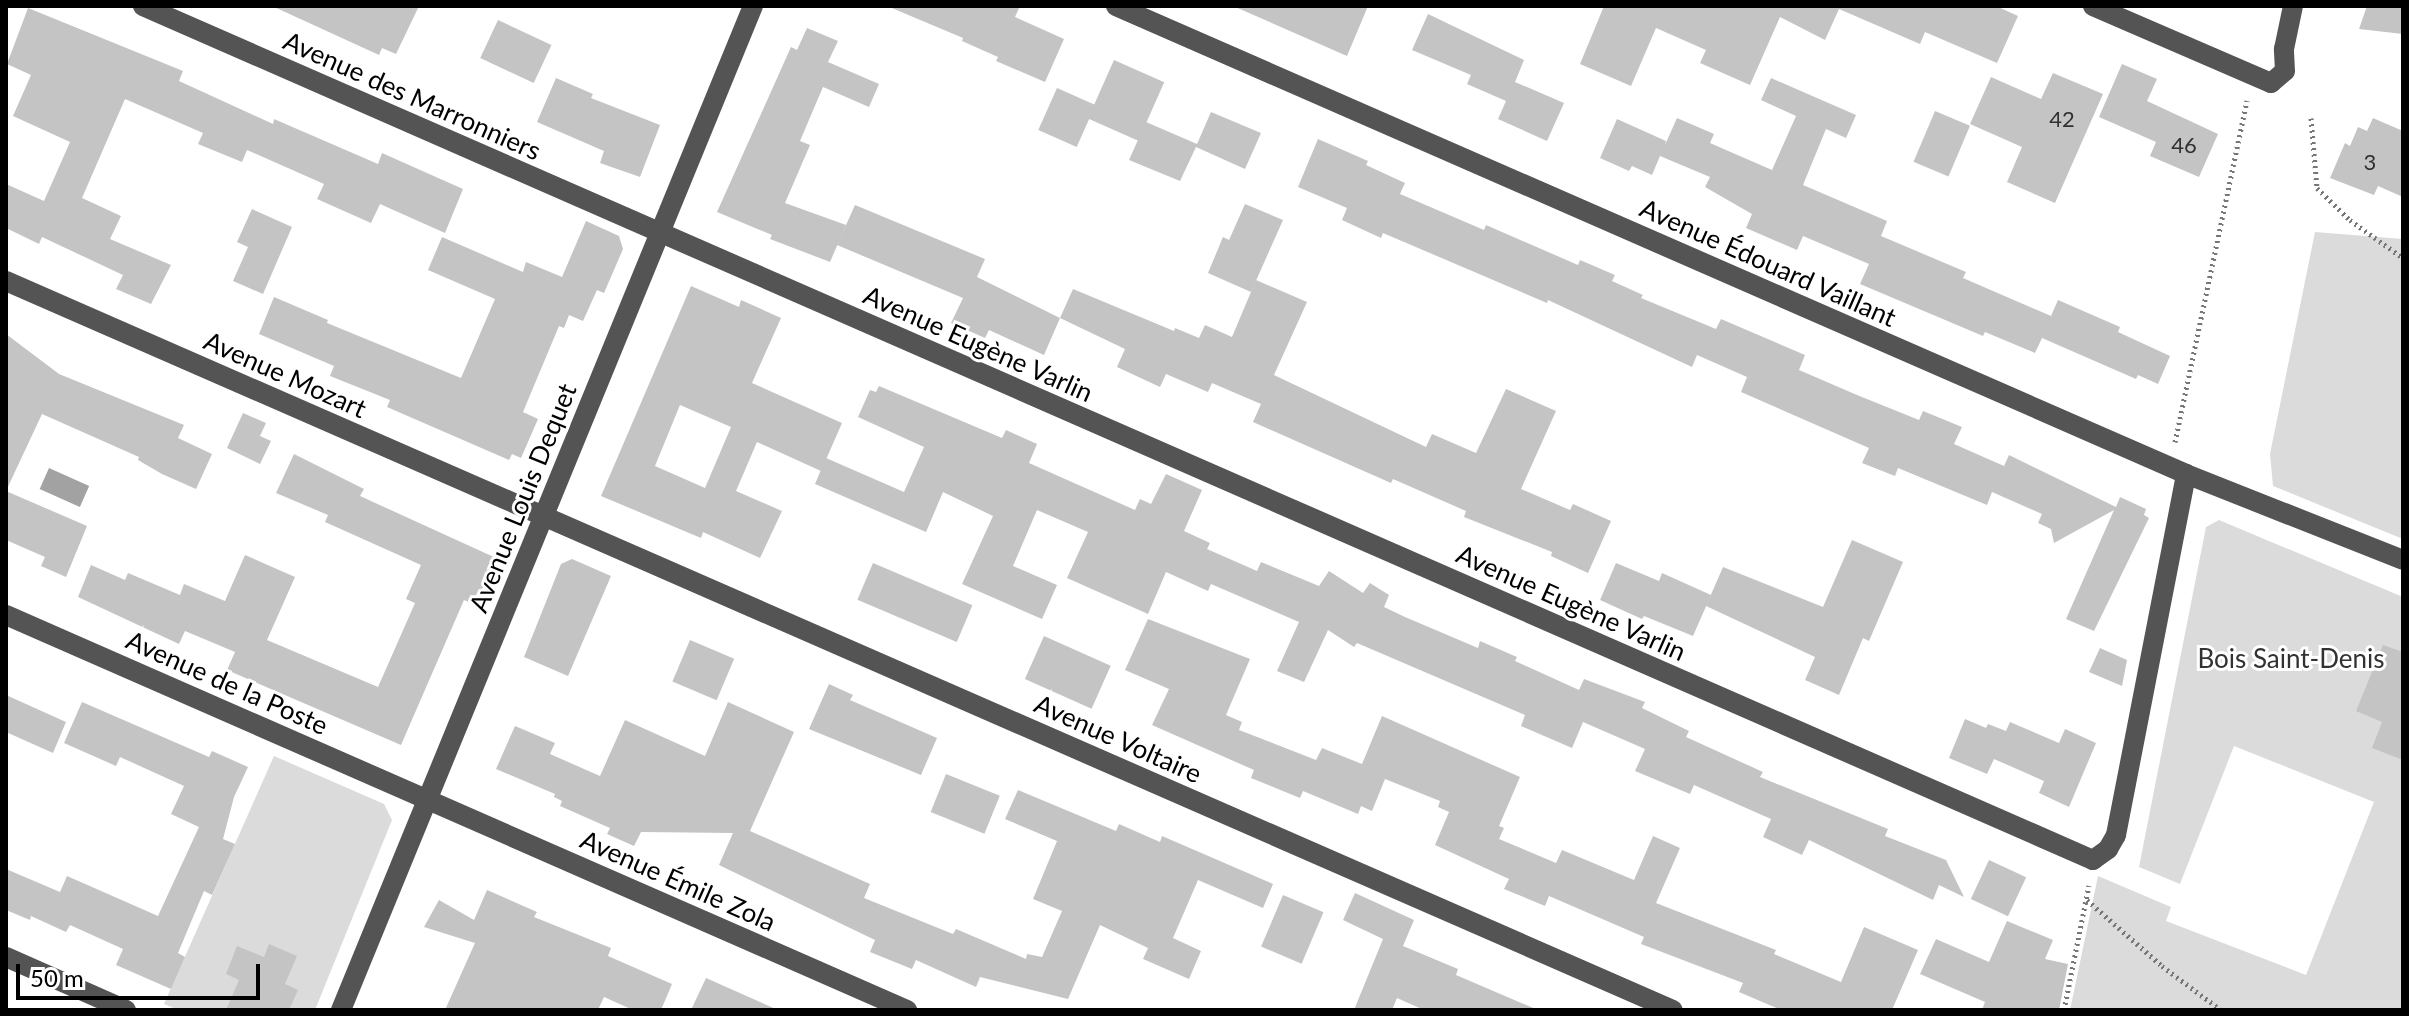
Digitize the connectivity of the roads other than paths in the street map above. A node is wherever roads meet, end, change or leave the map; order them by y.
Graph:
1 (143, 6) edge
2 (753, 6) edge
3 (1116, 6) edge
4 (2093, 6) edge
5 (2293, 6) edge
6 (661, 233) junction
7 (6, 281) edge
8 (2178, 471) junction
9 (543, 516) junction
10 (2402, 558) edge
11 (6, 615) edge
12 (428, 799) junction
13 (6, 957) edge
14 (126, 1010) edge
15 (341, 1010) edge
16 (907, 1010) edge
17 (1673, 1010) edge

1 - 6 street, Avenue des Marronniers
2 - 6 street, Avenue Louis Dequet
3 - 8 street, Avenue Édouard Vaillant
4 - 5 street
6 - 8 street, Avenue Eugène Varlin
6 - 9 street, Avenue Louis Dequet
7 - 9 street, Avenue Mozart
8 - 10 street, Avenue Édouard Vaillant
9 - 12 street, Avenue Louis Dequet
9 - 17 street, Avenue Voltaire
11 - 12 street, Avenue de la Poste
12 - 15 street, Avenue Louis Dequet
12 - 16 street, Avenue Émile Zola
13 - 14 street

